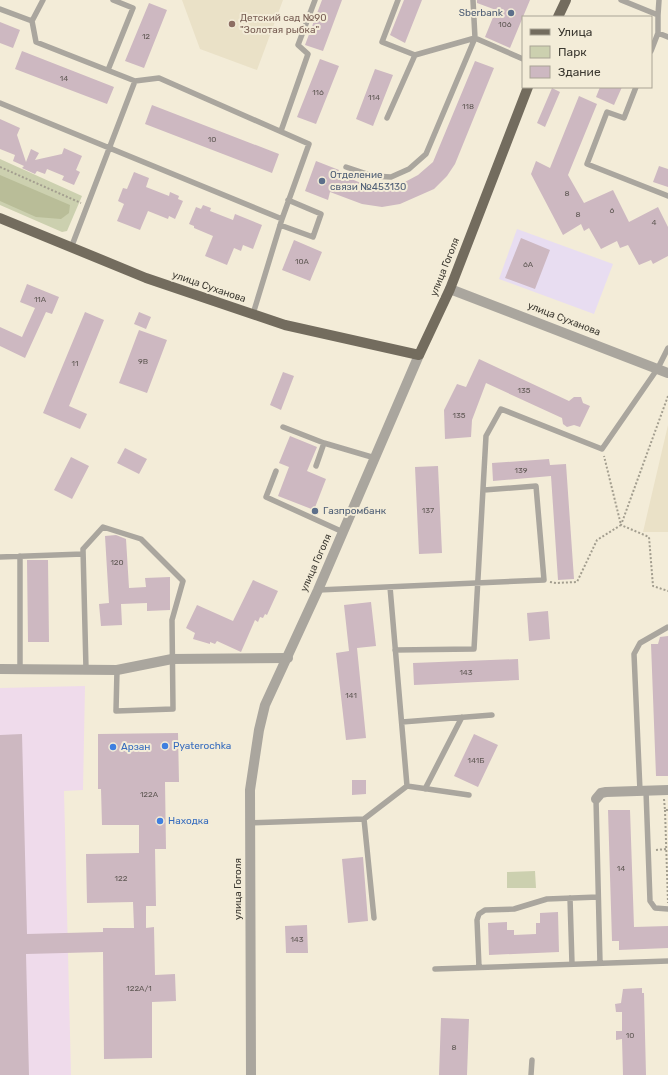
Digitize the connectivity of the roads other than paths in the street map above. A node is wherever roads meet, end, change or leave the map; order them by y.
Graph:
1 (43, 0) edge
2 (113, 0) edge
3 (315, 0) edge
4 (398, 0) edge
5 (473, 0) edge
6 (566, 0) edge
7 (621, 0) edge
8 (658, 0) edge
9 (0, 9) edge
10 (658, 15) junction
11 (558, 16) edge
12 (32, 21) junction
13 (658, 33) junction
14 (668, 37) edge
15 (475, 38) junction
16 (652, 48) edge
17 (415, 55) junction
18 (522, 59) edge
19 (108, 70) junction
20 (135, 81) junction
21 (528, 88) edge
22 (636, 88) edge
23 (0, 103) edge
24 (387, 118) dead end
25 (281, 131) junction
26 (110, 147) junction
27 (346, 167) dead end
28 (668, 196) edge
29 (288, 200) junction
30 (0, 218) edge
31 (282, 219) junction
32 (280, 225) junction
33 (71, 248) junction
34 (450, 289) junction
35 (253, 314) junction
36 (668, 348) edge
37 (418, 355) junction
38 (658, 368) junction
39 (668, 373) edge
40 (283, 427) dead end
41 (324, 443) junction
42 (375, 458) junction
43 (316, 466) dead end
44 (276, 471) dead end
45 (484, 490) junction
46 (343, 532) junction
47 (83, 554) junction
48 (20, 556) junction
49 (0, 557) edge
50 (478, 583) junction
51 (390, 587) junction
52 (318, 590) junction
53 (668, 627) edge
54 (395, 650) junction
55 (288, 658) junction
56 (172, 659) junction
57 (0, 669) edge
58 (20, 669) junction
59 (86, 669) junction
60 (117, 670) junction
61 (492, 714) dead end
62 (462, 717) junction
63 (402, 722) junction
64 (407, 786) junction
65 (425, 789) junction
66 (666, 790) edge
67 (643, 791) junction
68 (469, 795) dead end
69 (596, 799) joint
70 (364, 819) junction
71 (250, 823) junction
72 (598, 897) junction
73 (570, 898) junction
74 (668, 909) edge
75 (374, 918) dead end
76 (668, 961) edge
77 (600, 963) junction
78 (572, 964) junction
79 (479, 967) junction
80 (435, 969) dead end
81 (532, 1060) dead end
82 (251, 1075) edge
83 (531, 1075) edge

1 - 12 lane
2 - 19 lane
3 - 25 lane
4 - 17 lane
5 - 15 lane
6 - 11 main road
7 - 10 lane
8 - 10 lane
9 - 12 lane
10 - 13 lane
12 - 19 lane
13 - 14 lane
13 - 16 lane
15 - 17 lane
15 - 18 lane
15 - 27 lane
17 - 24 lane
19 - 20 lane
20 - 25 lane
20 - 26 lane
21 - 34 main road, улица Гоголя
22 - 28 lane
23 - 26 lane
25 - 29 lane
26 - 31 lane
26 - 33 lane
29 - 31 lane
29 - 32 lane
30 - 33 main road, улица Суханова
31 - 32 lane
32 - 35 lane
33 - 35 main road, улица Суханова
34 - 37 main road, улица Гоголя
34 - 38 street, улица Суханова
35 - 37 main road, улица Суханова
36 - 38 lane
37 - 42 street, улица Гоголя
38 - 39 street, улица Суханова
38 - 45 lane
40 - 41 lane
41 - 42 lane
41 - 43 lane
42 - 46 street, улица Гоголя
44 - 46 lane
45 - 50 lane
45 - 50 lane
46 - 52 street, улица Гоголя
47 - 48 lane
47 - 56 lane
47 - 59 lane
48 - 49 lane
48 - 58 lane
50 - 51 lane
50 - 54 lane
51 - 52 lane
51 - 54 lane
52 - 55 street, улица Гоголя
53 - 67 lane
54 - 63 lane
55 - 56 street
55 - 71 street, улица Гоголя
56 - 60 street
56 - 60 lane
57 - 58 street
58 - 59 street
59 - 60 street
61 - 62 lane
62 - 63 lane
62 - 65 lane
63 - 64 lane
64 - 65 lane
64 - 70 lane
65 - 68 lane
66 - 67 street
67 - 69 street
67 - 74 lane
69 - 72 lane
70 - 71 lane
70 - 75 lane
71 - 82 street, улица Гоголя
72 - 73 lane
72 - 77 lane
73 - 78 lane
73 - 79 lane
76 - 77 lane
77 - 78 lane
78 - 79 lane
79 - 80 lane
81 - 83 lane

